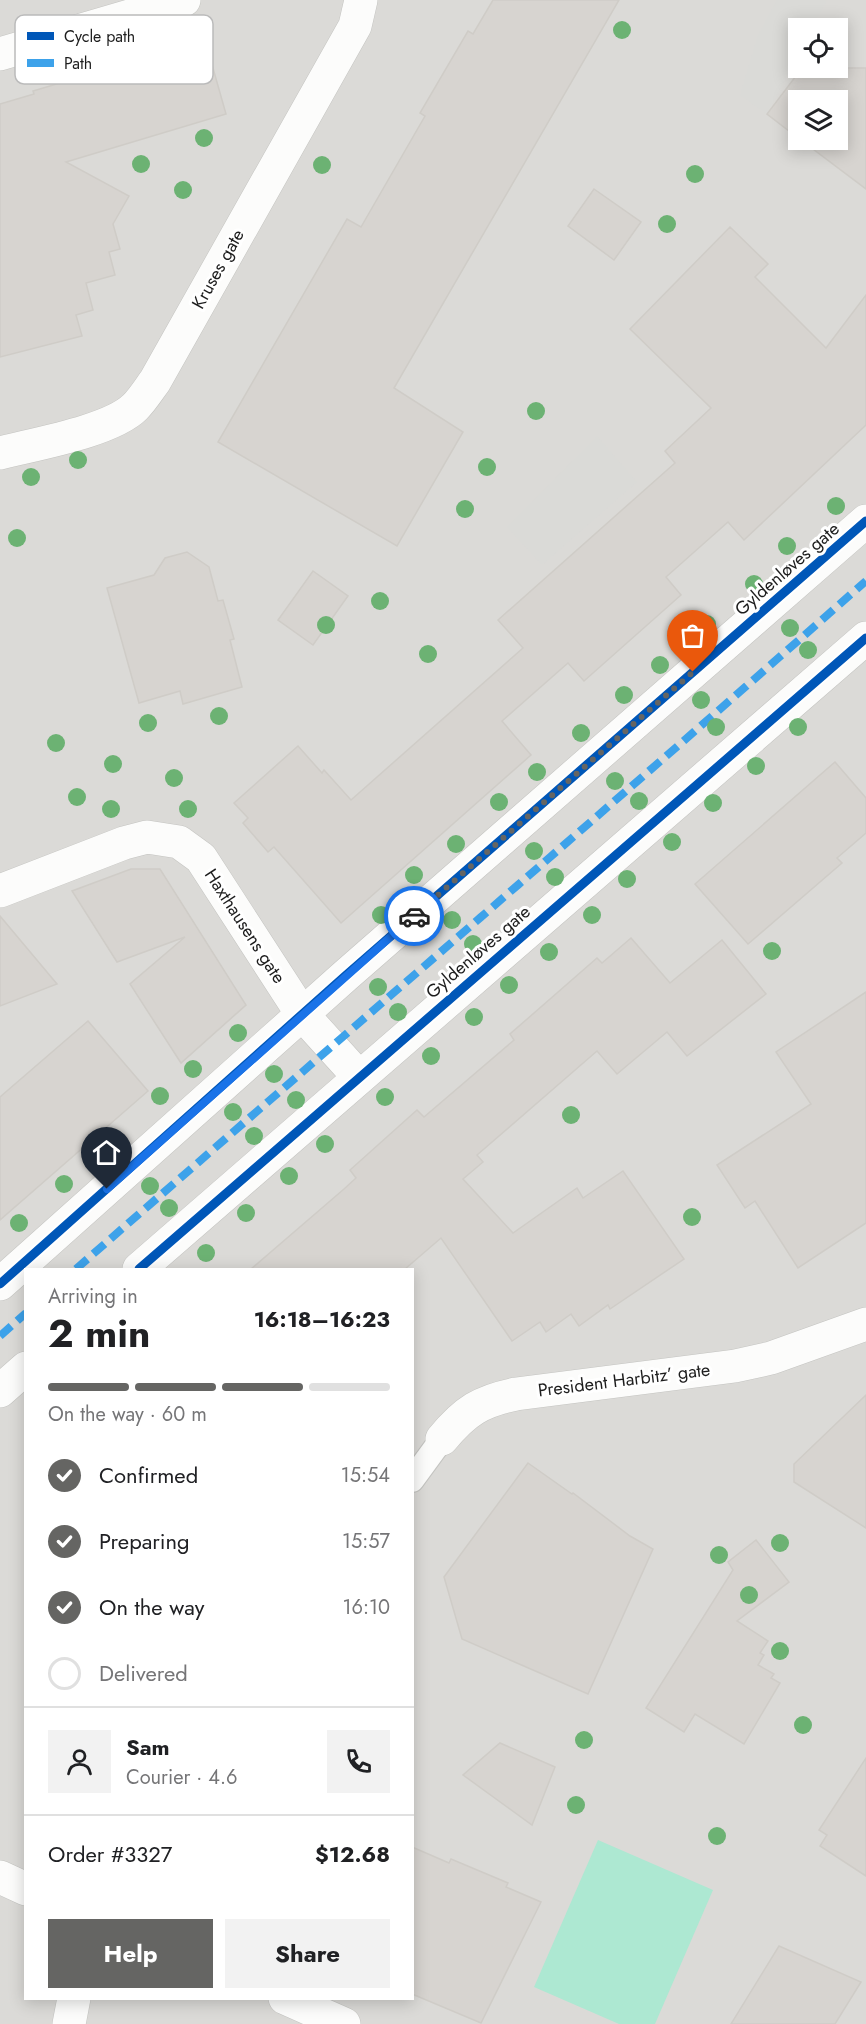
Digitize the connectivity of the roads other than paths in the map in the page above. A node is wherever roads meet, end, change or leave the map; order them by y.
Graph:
1 (184, 0) edge
2 (361, 0) edge
3 (133, 15) edge
4 (15, 50) edge
5 (0, 54) edge
6 (0, 453) edge
7 (866, 521) edge
8 (866, 638) edge
9 (0, 891) edge
10 (302, 1014) junction
11 (359, 1077) junction
12 (140, 1268) edge
13 (0, 1284) edge
14 (866, 1324) edge
15 (24, 1370) edge
16 (0, 1391) edge
17 (442, 1439) joint
18 (414, 1477) edge
19 (0, 1877) edge
20 (24, 1888) edge
21 (74, 2000) edge
22 (290, 2000) edge
23 (69, 2024) edge
24 (344, 2024) edge

1 - 3 street
2 - 6 street, Kruses gate
4 - 5 street
7 - 10 street, Gyldenløves gate
8 - 11 street, Gyldenløves gate
9 - 10 street, Haxthausens gate
10 - 11 street, Haxthausens gate
10 - 13 street, Gyldenløves gate
11 - 12 street, Gyldenløves gate
14 - 17 street, President Harbitz’ gate
15 - 16 street
17 - 18 lane, President Harbitz’ gate
19 - 20 street
21 - 23 street
22 - 24 street

